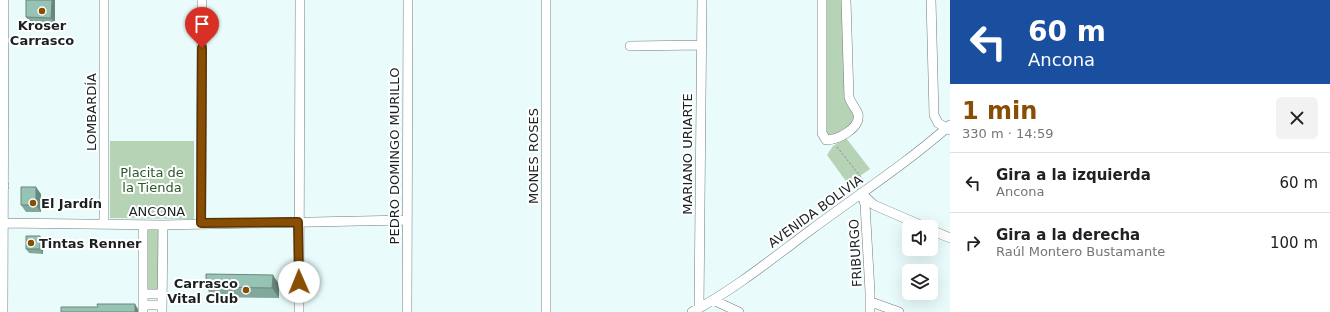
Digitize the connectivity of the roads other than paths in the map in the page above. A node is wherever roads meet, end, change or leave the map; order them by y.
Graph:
1 (4, 0) edge
2 (104, 0) edge
3 (202, 0) edge
4 (300, 0) edge
5 (408, 0) edge
6 (546, 0) edge
7 (702, 0) edge
8 (822, 0) edge
9 (846, 0) edge
10 (931, 0) edge
11 (701, 45) junction
12 (630, 46) dead end
13 (949, 128) edge
14 (1, 183) edge
15 (861, 193) junction
16 (406, 220) junction
17 (909, 220) edge
18 (298, 222) junction
19 (4, 223) junction
20 (201, 223) junction
21 (104, 224) junction
22 (143, 224) junction
23 (163, 225) junction
24 (938, 233) edge
25 (950, 238) edge
26 (2, 290) edge
27 (143, 294) junction
28 (162, 294) junction
29 (713, 300) junction
30 (871, 302) junction
31 (162, 308) edge
32 (143, 309) edge
33 (696, 310) edge
34 (3, 312) edge
35 (299, 312) edge
36 (407, 312) edge
37 (546, 312) edge
38 (739, 312) edge
39 (870, 312) edge
40 (899, 312) edge

1 - 14 street
2 - 21 street, LOMBARDÍA
3 - 20 street
4 - 18 street
5 - 16 street, PEDRO DOMINGO MURILLO
6 - 37 street, MONES ROSES
7 - 11 street, MARIANO URIARTE
8 - 9 street
10 - 13 street
11 - 12 street
11 - 33 street, MARIANO URIARTE
13 - 15 street, AVENIDA BOLIVIA
14 - 19 street
15 - 17 street
15 - 29 street, AVENIDA BOLIVIA
15 - 30 street, FRIBURGO
16 - 18 street, ANCONA
16 - 36 street, PEDRO DOMINGO MURILLO
18 - 20 street, ANCONA
18 - 35 street
19 - 21 street, ANCONA
19 - 26 street
20 - 23 street, ANCONA
21 - 22 street, ANCONA
22 - 23 street, ANCONA
22 - 27 street
23 - 28 street
24 - 25 street
26 - 34 street
27 - 28 street
27 - 32 street
28 - 31 street
29 - 33 street, AVENIDA BOLIVIA
29 - 38 street
30 - 39 street, FRIBURGO
30 - 40 street
31 - 32 street

